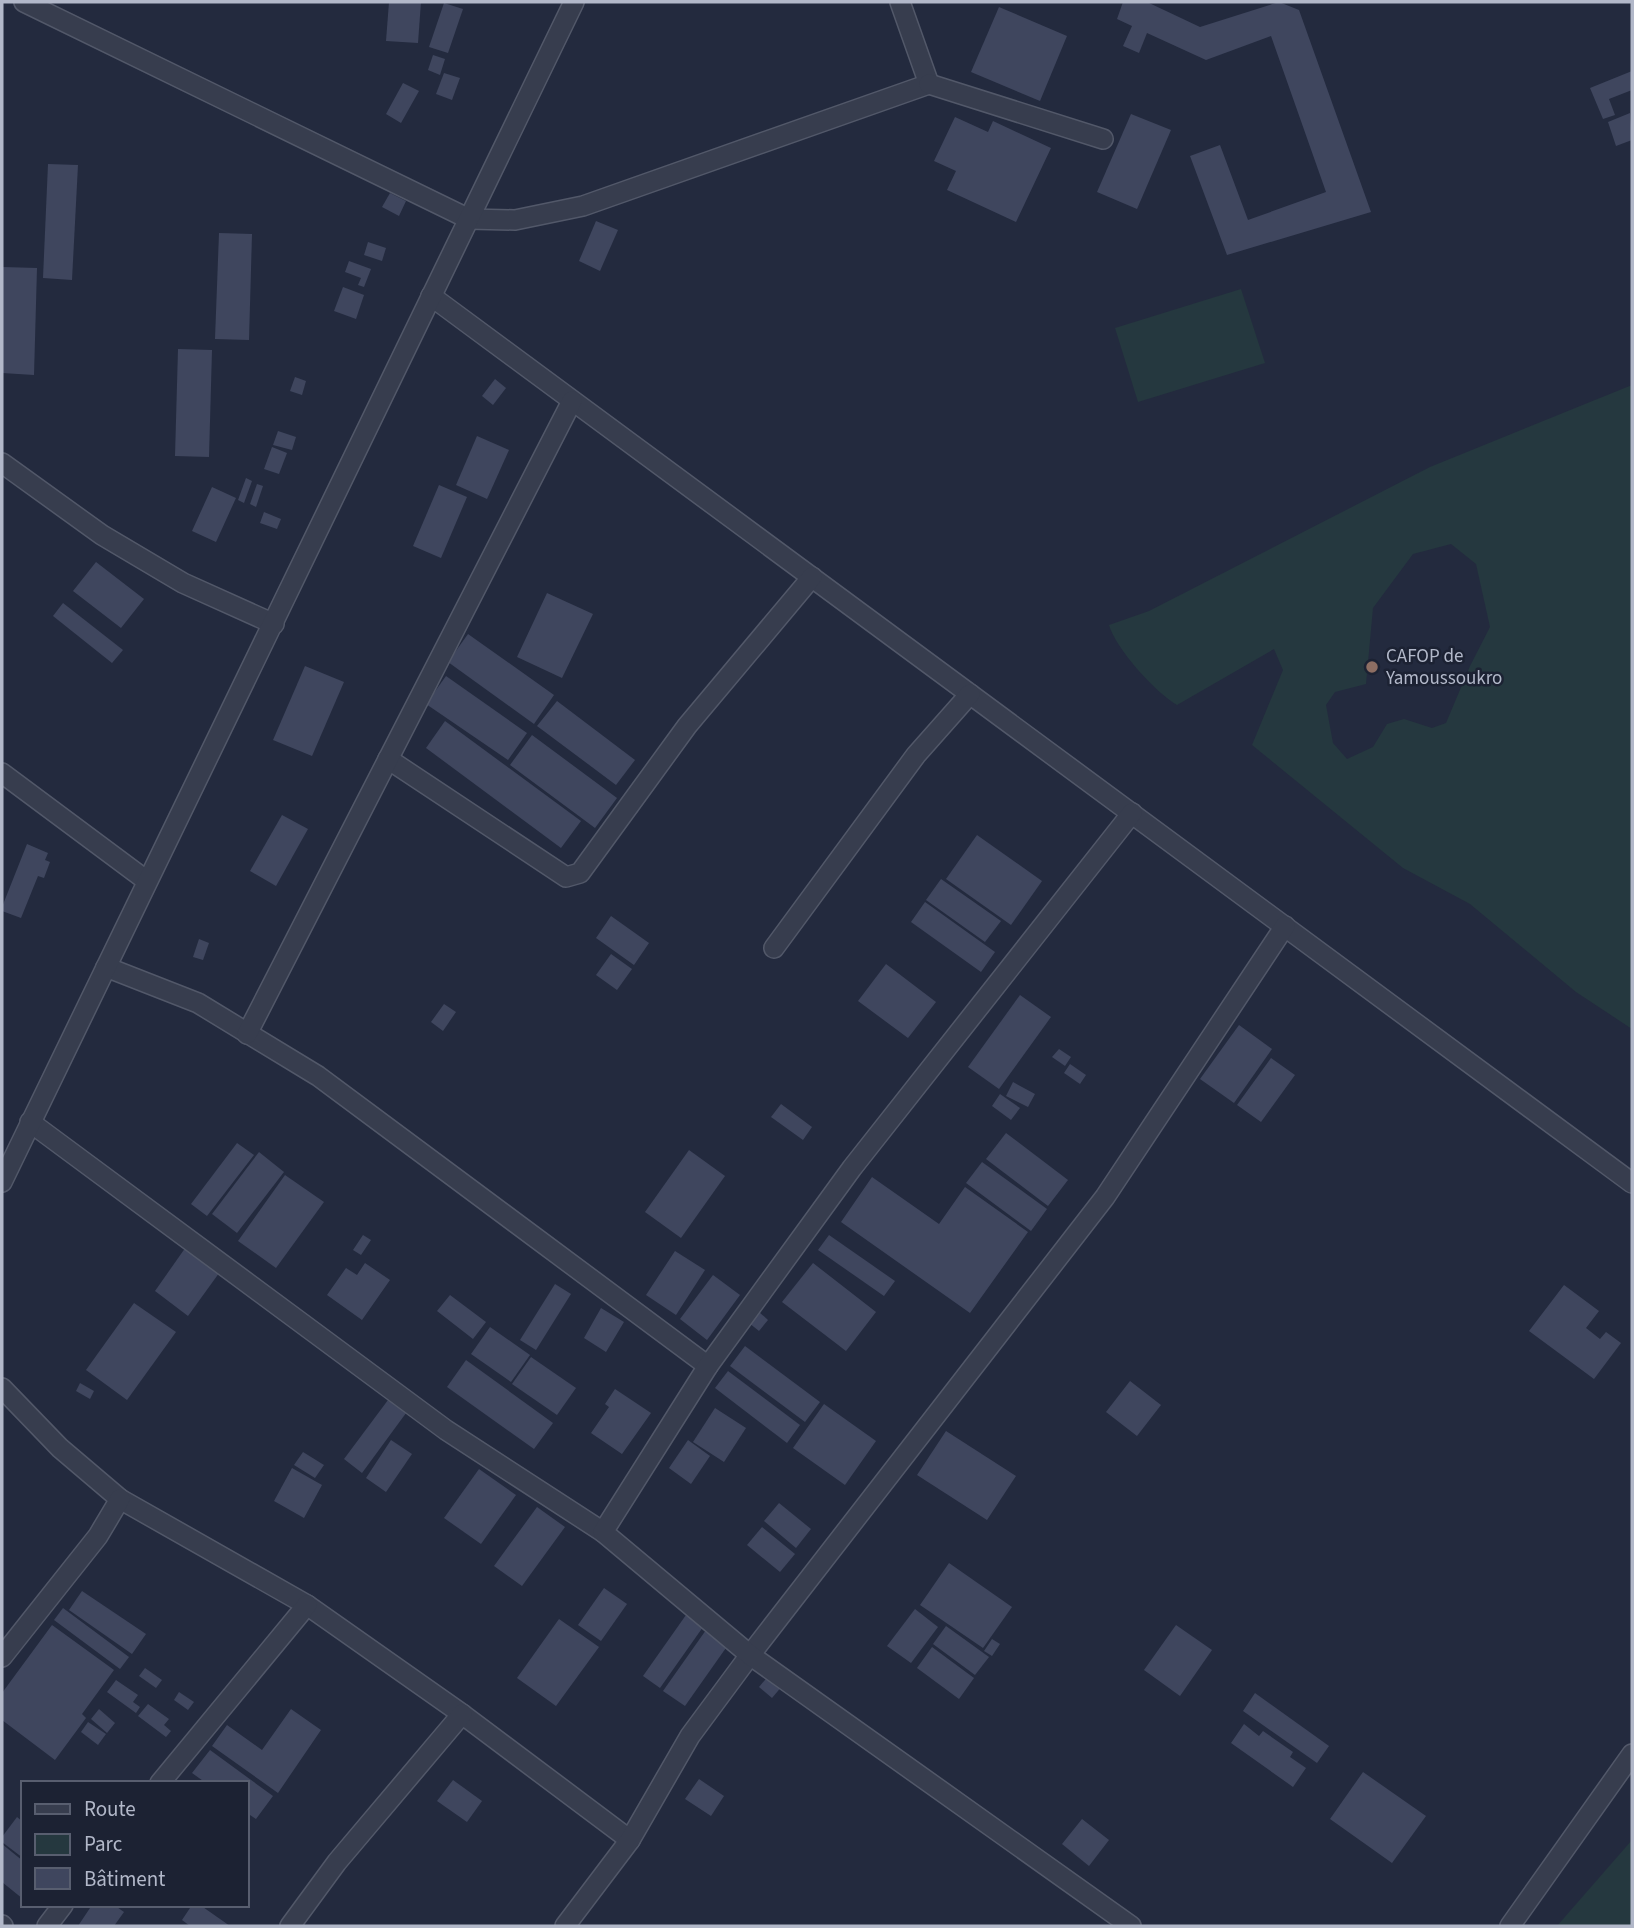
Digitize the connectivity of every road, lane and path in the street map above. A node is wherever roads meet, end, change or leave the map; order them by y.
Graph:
1 (24, 2) edge
2 (574, 2) edge
3 (900, 2) edge
4 (929, 84) junction
5 (1102, 139) dead end
6 (469, 219) junction
7 (431, 296) junction
8 (572, 401) junction
9 (2, 463) edge
10 (813, 578) junction
11 (274, 624) junction
12 (970, 694) junction
13 (388, 759) junction
14 (3, 775) edge
15 (1132, 813) junction
16 (147, 881) junction
17 (1285, 926) junction
18 (774, 948) dead end
19 (106, 967) junction
20 (247, 1034) junction
21 (30, 1122) junction
22 (2, 1182) edge
23 (1632, 1183) edge
24 (708, 1366) junction
25 (2, 1388) edge
26 (120, 1499) junction
27 (603, 1532) junction
28 (307, 1605) junction
29 (750, 1655) junction
30 (2, 1657) edge
31 (462, 1714) junction
32 (1632, 1754) edge
33 (162, 1781) edge
34 (630, 1840) junction
35 (62, 1907) edge
36 (47, 1926) edge
37 (290, 1926) edge
38 (565, 1926) edge
39 (1130, 1926) edge
40 (1510, 1926) edge

1 - 6 street
2 - 6 street
3 - 4 street
4 - 5 street
4 - 6 street
6 - 7 street
7 - 8 street
7 - 11 street
8 - 10 street
8 - 13 street
9 - 11 street
10 - 12 street
10 - 13 street
11 - 16 street
12 - 15 street
12 - 18 street
13 - 20 street
14 - 16 street
15 - 17 street
15 - 24 street
16 - 19 street
17 - 23 street
17 - 29 street
19 - 20 street
19 - 21 street
20 - 24 street
21 - 22 street
21 - 27 street
24 - 27 street
25 - 26 street
26 - 28 street
26 - 30 street
27 - 29 street
28 - 31 street
28 - 33 street
29 - 34 street
29 - 39 street
31 - 34 street
31 - 37 street
32 - 40 street
34 - 38 street
35 - 36 street

